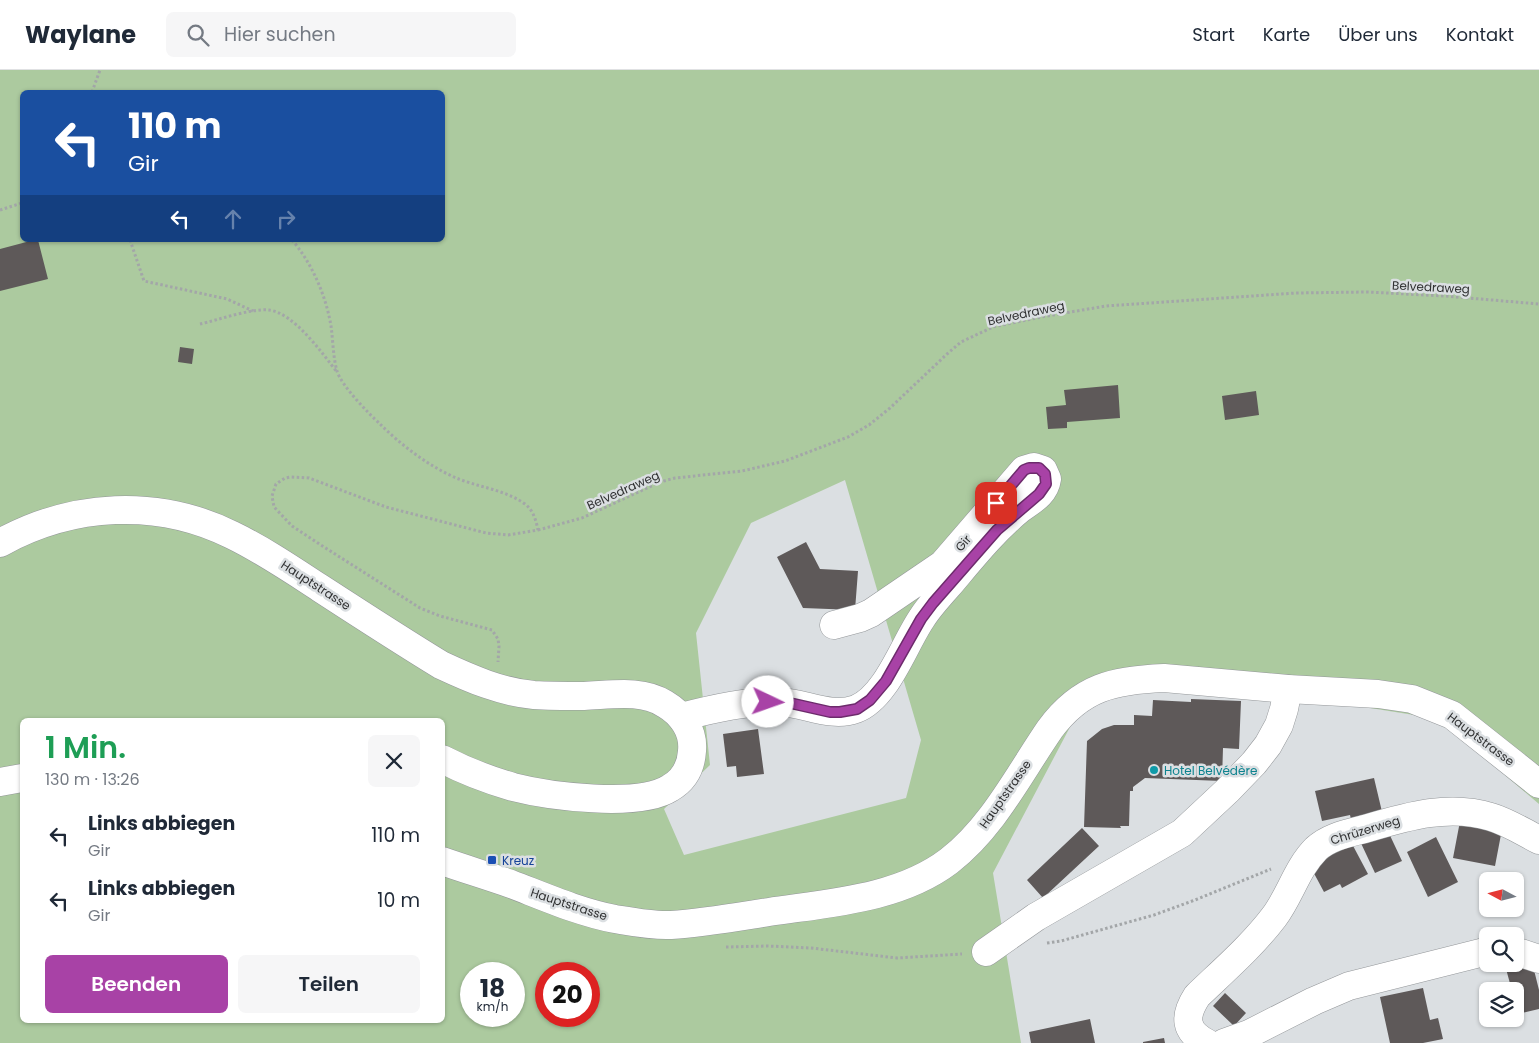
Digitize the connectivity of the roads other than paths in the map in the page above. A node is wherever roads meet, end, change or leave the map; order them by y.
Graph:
1 (0, 543) edge
2 (834, 625) dead end
3 (1288, 689) junction
4 (681, 717) junction
5 (445, 760) edge
6 (20, 778) edge
7 (0, 782) edge
8 (1539, 784) edge
9 (1539, 840) edge
10 (445, 862) edge
11 (986, 952) dead end
12 (1479, 953) edge
13 (1524, 954) edge
14 (1539, 958) edge
15 (1207, 1043) edge
16 (1224, 1043) edge

1 - 4 main road, Hauptstrasse
2 - 4 main road, Gir
3 - 8 main road, Hauptstrasse
3 - 10 main road, Hauptstrasse
3 - 11 main road
4 - 5 main road, Hauptstrasse
6 - 7 main road
9 - 15 main road, Chrüzerweg
12 - 16 main road
13 - 14 main road

